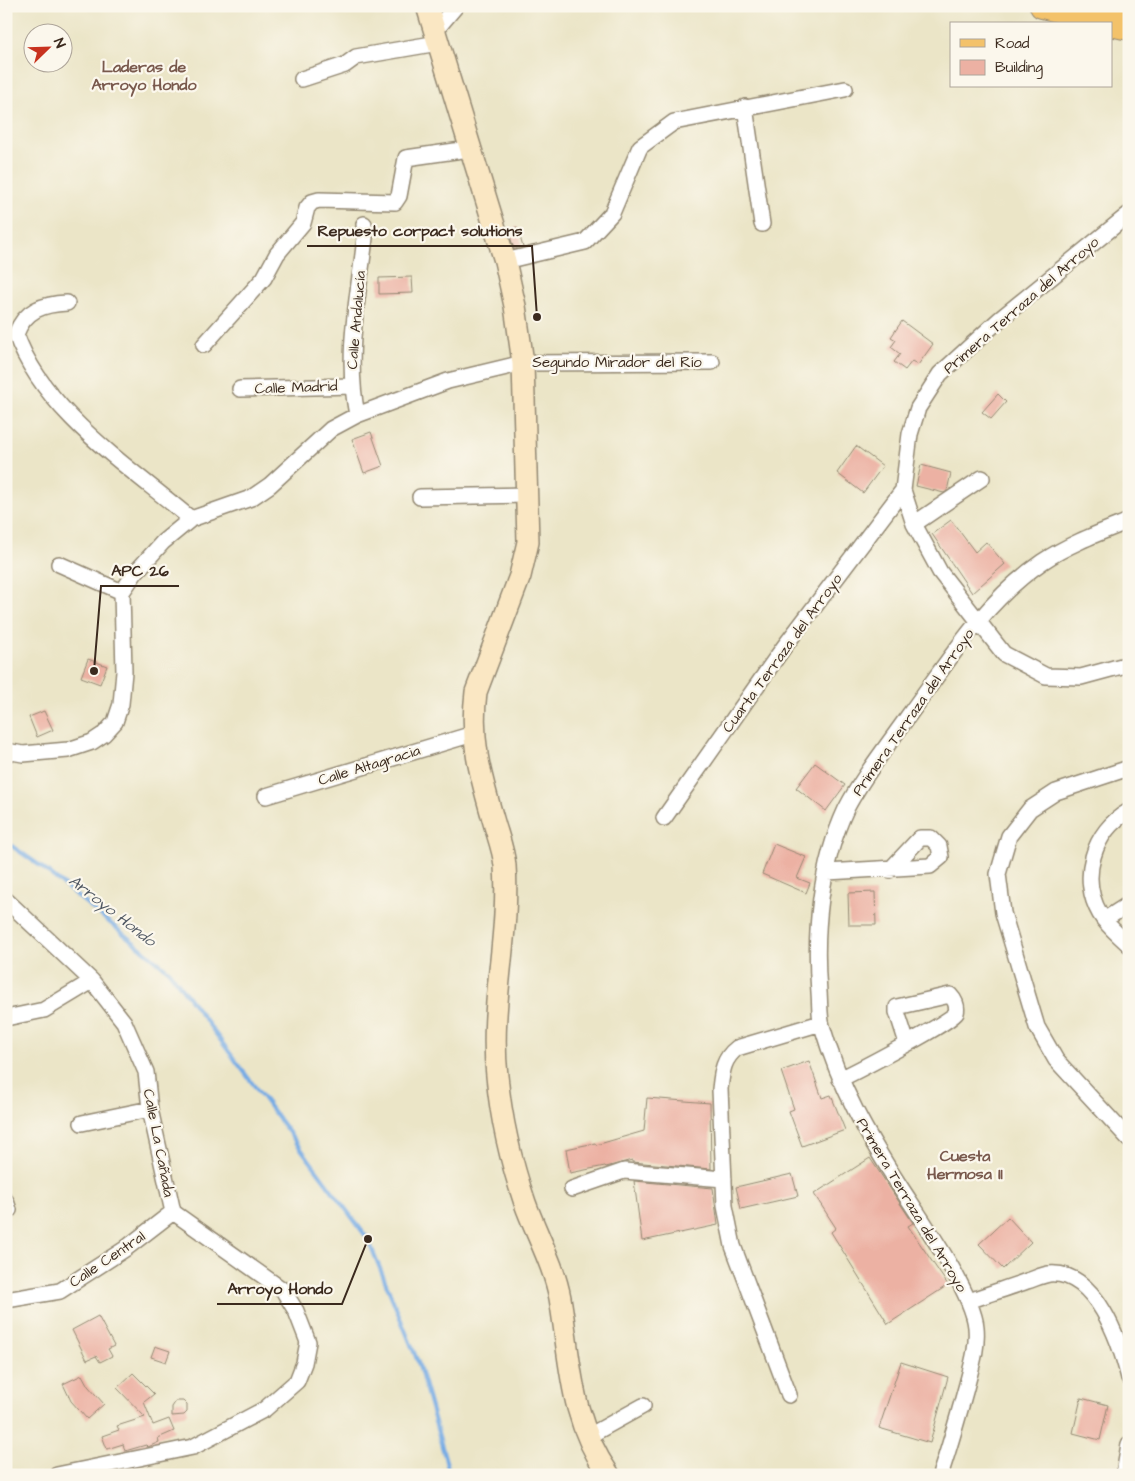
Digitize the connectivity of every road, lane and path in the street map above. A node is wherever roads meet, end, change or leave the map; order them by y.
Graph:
1 (427, 6) edge
2 (456, 6) edge
3 (1042, 6) edge
4 (1106, 6) edge
5 (1122, 24) edge
6 (436, 37) junction
7 (302, 80) dead end
8 (845, 89) dead end
9 (745, 107) junction
10 (469, 149) junction
11 (1129, 214) edge
12 (364, 224) dead end
13 (762, 224) dead end
14 (505, 261) junction
15 (68, 303) dead end
16 (204, 345) dead end
17 (712, 362) dead end
18 (523, 363) junction
19 (352, 386) junction
20 (240, 389) dead end
21 (357, 415) junction
22 (982, 478) dead end
23 (903, 490) junction
24 (527, 495) junction
25 (420, 496) dead end
26 (191, 519) junction
27 (1129, 520) edge
28 (914, 524) junction
29 (59, 564) dead end
30 (122, 592) junction
31 (977, 621) junction
32 (1129, 664) edge
33 (473, 734) junction
34 (6, 751) edge
35 (1129, 768) edge
36 (266, 796) dead end
37 (1129, 811) edge
38 (664, 818) dead end
39 (890, 870) dead end
40 (827, 872) junction
41 (6, 900) edge
42 (1129, 904) edge
43 (1104, 920) junction
44 (1129, 944) edge
45 (92, 981) junction
46 (6, 1018) edge
47 (821, 1023) junction
48 (907, 1043) dead end
49 (840, 1079) junction
50 (150, 1109) junction
51 (82, 1123) dead end
52 (1129, 1139) edge
53 (724, 1179) junction
54 (572, 1189) dead end
55 (6, 1201) edge
56 (173, 1212) junction
57 (6, 1213) edge
58 (6, 1300) edge
59 (969, 1301) junction
60 (1129, 1378) edge
61 (789, 1395) dead end
62 (643, 1406) dead end
63 (588, 1437) junction
64 (1129, 1444) edge
65 (57, 1475) edge
66 (609, 1475) edge
67 (940, 1475) edge
68 (1124, 1475) edge

1 - 6 main road
2 - 6 street
3 - 5 main road
4 - 5 main road
6 - 7 street
6 - 10 main road
8 - 9 street
9 - 13 street
9 - 14 street
10 - 14 main road
10 - 16 street
11 - 23 street, Primera Terraza del Arroyo
12 - 19 street, Calle Andalucía
14 - 18 main road
15 - 26 street
17 - 18 street, Segundo Mirador del Río
18 - 21 street, Segundo Mirador del Río
18 - 24 main road
19 - 20 street, Calle Madrid
19 - 21 street, Calle Andalucía
21 - 26 street, Segundo Mirador del Río
22 - 28 street
23 - 28 street, Primera Terraza del Arroyo
23 - 38 street, Cuarta Terraza del Arroyo
24 - 25 street
24 - 33 main road
26 - 30 street
27 - 31 street, Primera Terraza del Arroyo
28 - 31 street, Primera Terraza del Arroyo
29 - 30 street
30 - 34 street
31 - 32 street
31 - 40 street, Primera Terraza del Arroyo
33 - 36 street, Calle Altagracia
33 - 63 main road
35 - 52 street
37 - 43 street
39 - 40 street
40 - 47 street, Primera Terraza del Arroyo
41 - 45 street, Calle La Cañada
42 - 43 street
43 - 44 street
45 - 46 street
45 - 50 street, Calle La Cañada
47 - 49 street, Primera Terraza del Arroyo
47 - 53 street
48 - 49 street
49 - 59 street, Primera Terraza del Arroyo
50 - 51 street
50 - 56 street, Calle La Cañada
53 - 54 street
53 - 61 street
55 - 57 street
56 - 58 street, Calle Central
56 - 65 street, Calle La Cañada
59 - 60 street
59 - 67 street, Primera Terraza del Arroyo
62 - 63 street
63 - 66 main road
64 - 68 street

